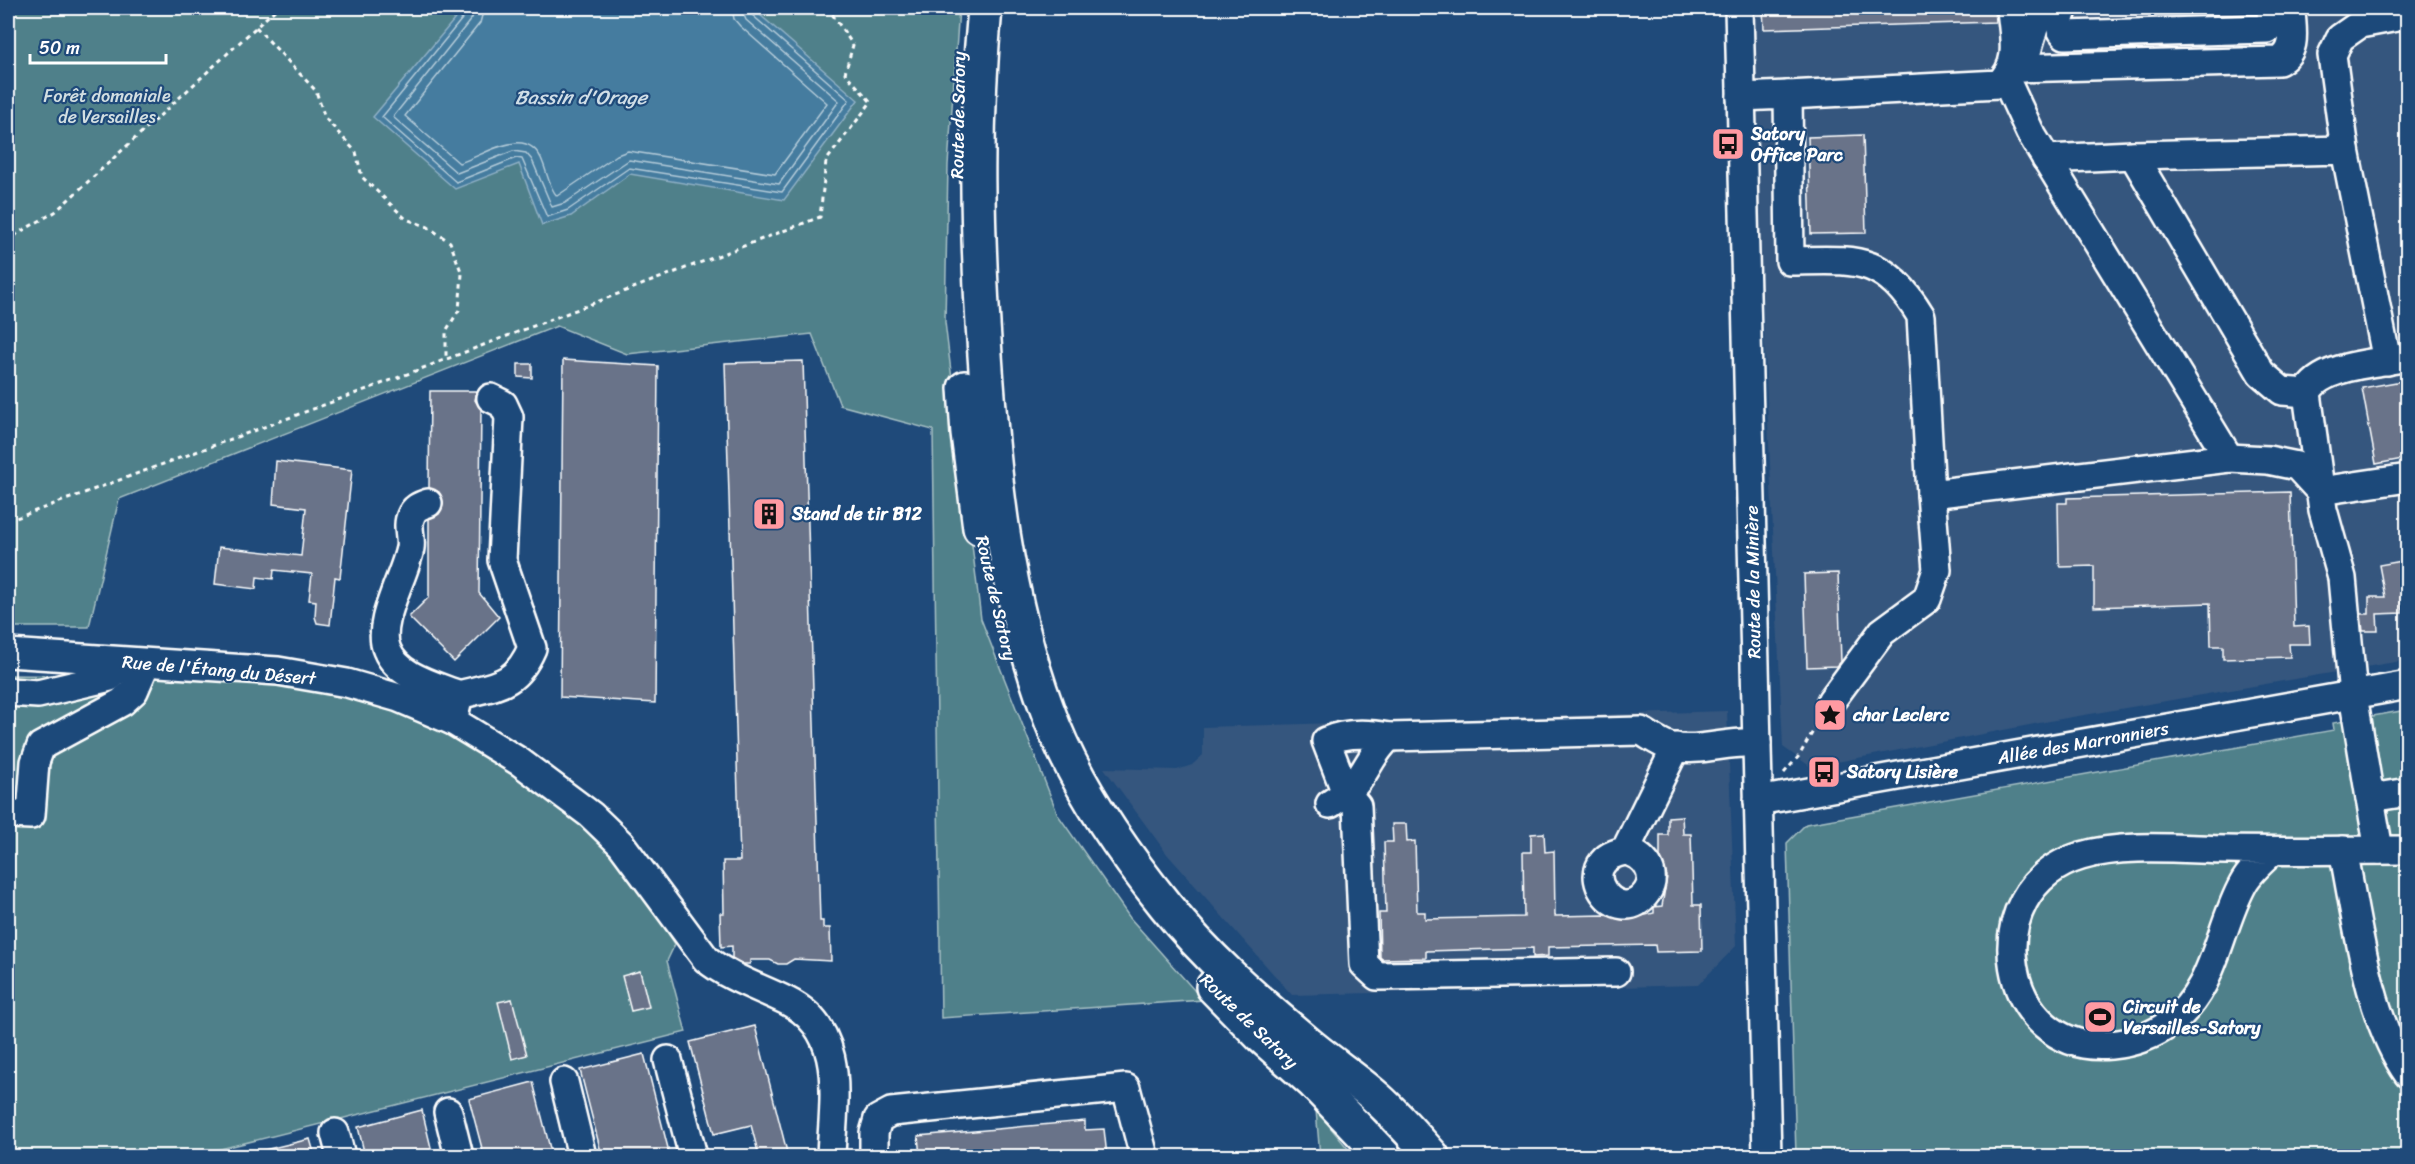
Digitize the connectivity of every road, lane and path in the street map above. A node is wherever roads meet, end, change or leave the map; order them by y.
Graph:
1 (277, 8) edge
2 (828, 8) edge
3 (962, 8) edge
4 (985, 8) edge
5 (1738, 8) edge
6 (2011, 8) edge
7 (2040, 8) edge
8 (2064, 8) edge
9 (2271, 8) edge
10 (2291, 8) edge
11 (2408, 15) edge
12 (256, 27) junction
13 (2013, 72) junction
14 (1788, 95) junction
15 (1741, 97) junction
16 (2345, 150) junction
17 (2133, 155) junction
18 (2046, 159) junction
19 (8, 243) edge
20 (447, 359) junction
21 (2397, 359) edge
22 (2307, 393) junction
23 (491, 398) dead end
24 (2229, 458) junction
25 (2408, 478) edge
26 (2320, 492) junction
27 (1930, 494) junction
28 (428, 502) dead end
29 (8, 521) edge
30 (8, 653) edge
31 (135, 663) junction
32 (2408, 685) edge
33 (8, 692) edge
34 (1831, 701) joint
35 (2355, 705) junction
36 (456, 708) junction
37 (1389, 737) junction
38 (1757, 743) junction
39 (1676, 747) junction
40 (1799, 756) dead end
41 (2408, 792) edge
42 (1338, 798) junction
43 (2370, 798) junction
44 (1758, 801) junction
45 (8, 814) edge
46 (2273, 850) junction
47 (2343, 850) junction
48 (2379, 850) junction
49 (2408, 850) edge
50 (1624, 851) dead end
51 (1616, 972) dead end
52 (1308, 1044) junction
53 (668, 1060) dead end
54 (2408, 1074) edge
55 (564, 1082) dead end
56 (1314, 1083) junction
57 (448, 1112) dead end
58 (459, 1156) edge
59 (582, 1156) edge
60 (693, 1156) edge
61 (831, 1156) edge
62 (874, 1156) edge
63 (1144, 1156) edge
64 (1370, 1156) edge
65 (1384, 1156) edge
66 (1411, 1156) edge
67 (1432, 1156) edge
68 (1767, 1156) edge

1 - 12 path
2 - 20 path
3 - 56 main road, Route de Satory
4 - 52 main road, Route de Satory
5 - 15 street, Route de la Minière
6 - 13 street
7 - 13 street
8 - 9 street
10 - 13 street
11 - 16 street
12 - 19 path
12 - 20 path
13 - 14 street
13 - 18 street
14 - 15 street
14 - 27 street
15 - 38 street, Route de la Minière
16 - 17 street
16 - 21 street
17 - 18 street
17 - 22 street
18 - 24 street
20 - 29 path
21 - 22 street
22 - 26 street
23 - 36 street
24 - 26 street
24 - 27 street
25 - 26 street
26 - 35 street
27 - 34 street
28 - 36 street
30 - 31 street, Rue de l'Étang du Désert
31 - 33 street
31 - 36 street, Rue de l'Étang du Désert
31 - 45 street
32 - 35 street, Allée des Marronniers
34 - 40 path
35 - 43 street
35 - 44 street, Allée des Marronniers
36 - 61 street, Rue de l'Étang du Désert
37 - 39 street
37 - 42 street
37 - 42 street
38 - 39 street
38 - 44 street, Route de la Minière
39 - 50 street
41 - 43 street
42 - 51 street
43 - 48 street
44 - 68 street, Route de la Minière
46 - 46 street
46 - 47 street
47 - 48 street
47 - 54 street
48 - 49 street
52 - 66 main road
52 - 67 main road
53 - 60 street
55 - 59 street
56 - 64 main road
56 - 65 main road
57 - 58 street
62 - 63 street

